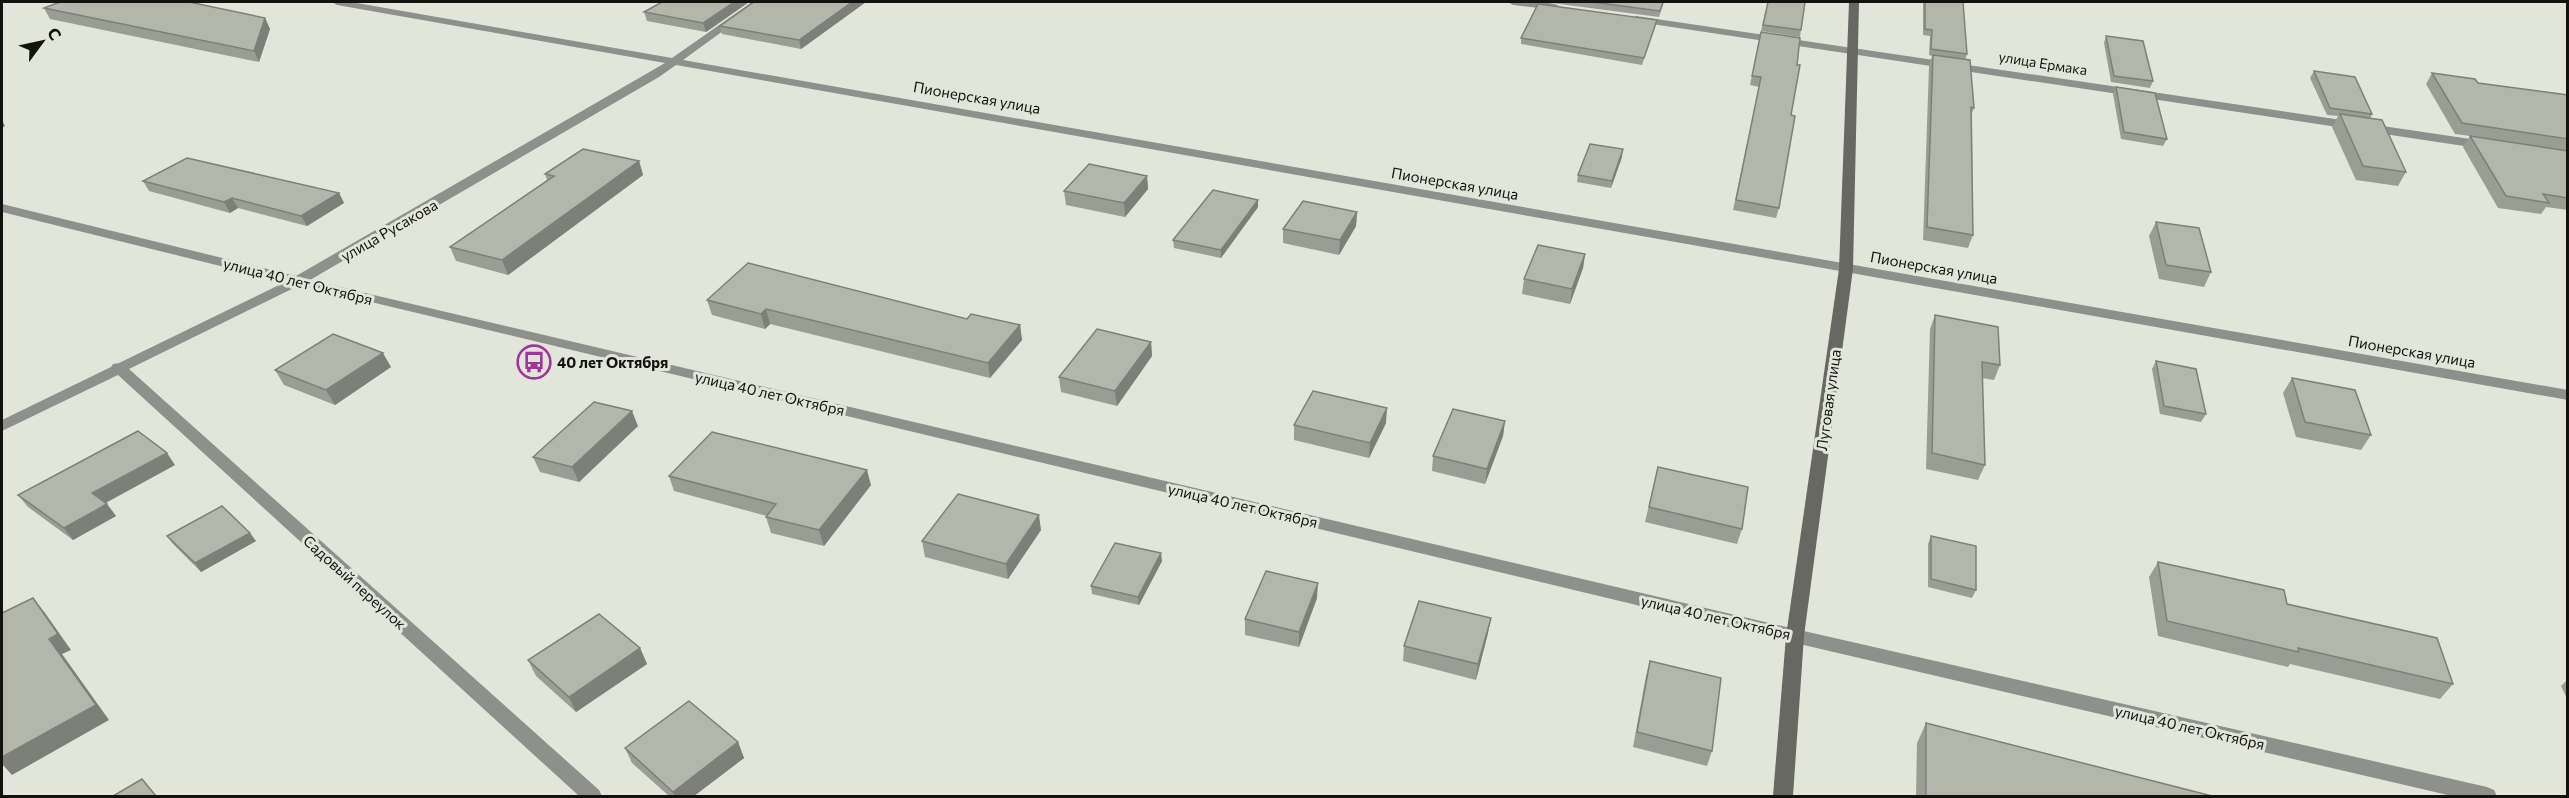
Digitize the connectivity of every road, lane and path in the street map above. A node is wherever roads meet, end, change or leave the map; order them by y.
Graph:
1 (337, 2) edge
2 (758, 2) edge
3 (1513, 2) edge
4 (1854, 2) edge
5 (1572, 10) edge
6 (1630, 18) edge
7 (1851, 49) junction
8 (677, 61) junction
9 (2497, 147) edge
10 (2, 208) edge
11 (1846, 269) junction
12 (298, 281) junction
13 (118, 367) junction
14 (2568, 395) edge
15 (2, 426) edge
16 (1795, 636) junction
17 (592, 796) edge
18 (1783, 796) edge
19 (2487, 796) edge

1 - 8 street, Пионерская улица
2 - 8 street, улица Русакова
3 - 5 street
4 - 7 street, Луговая улица
6 - 7 street, улица Ермака
7 - 9 street, улица Ермака
7 - 11 street, Луговая улица
8 - 11 street, Пионерская улица
8 - 12 street, улица Русакова
10 - 12 street, улица 40 лет Октября
11 - 14 street, Пионерская улица
11 - 16 street, Луговая улица
12 - 13 street, улица Русакова
12 - 16 street, улица 40 лет Октября
13 - 15 street, улица Русакова
13 - 17 street, Садовый переулок
16 - 18 street, Луговая улица
16 - 19 street, улица 40 лет Октября

